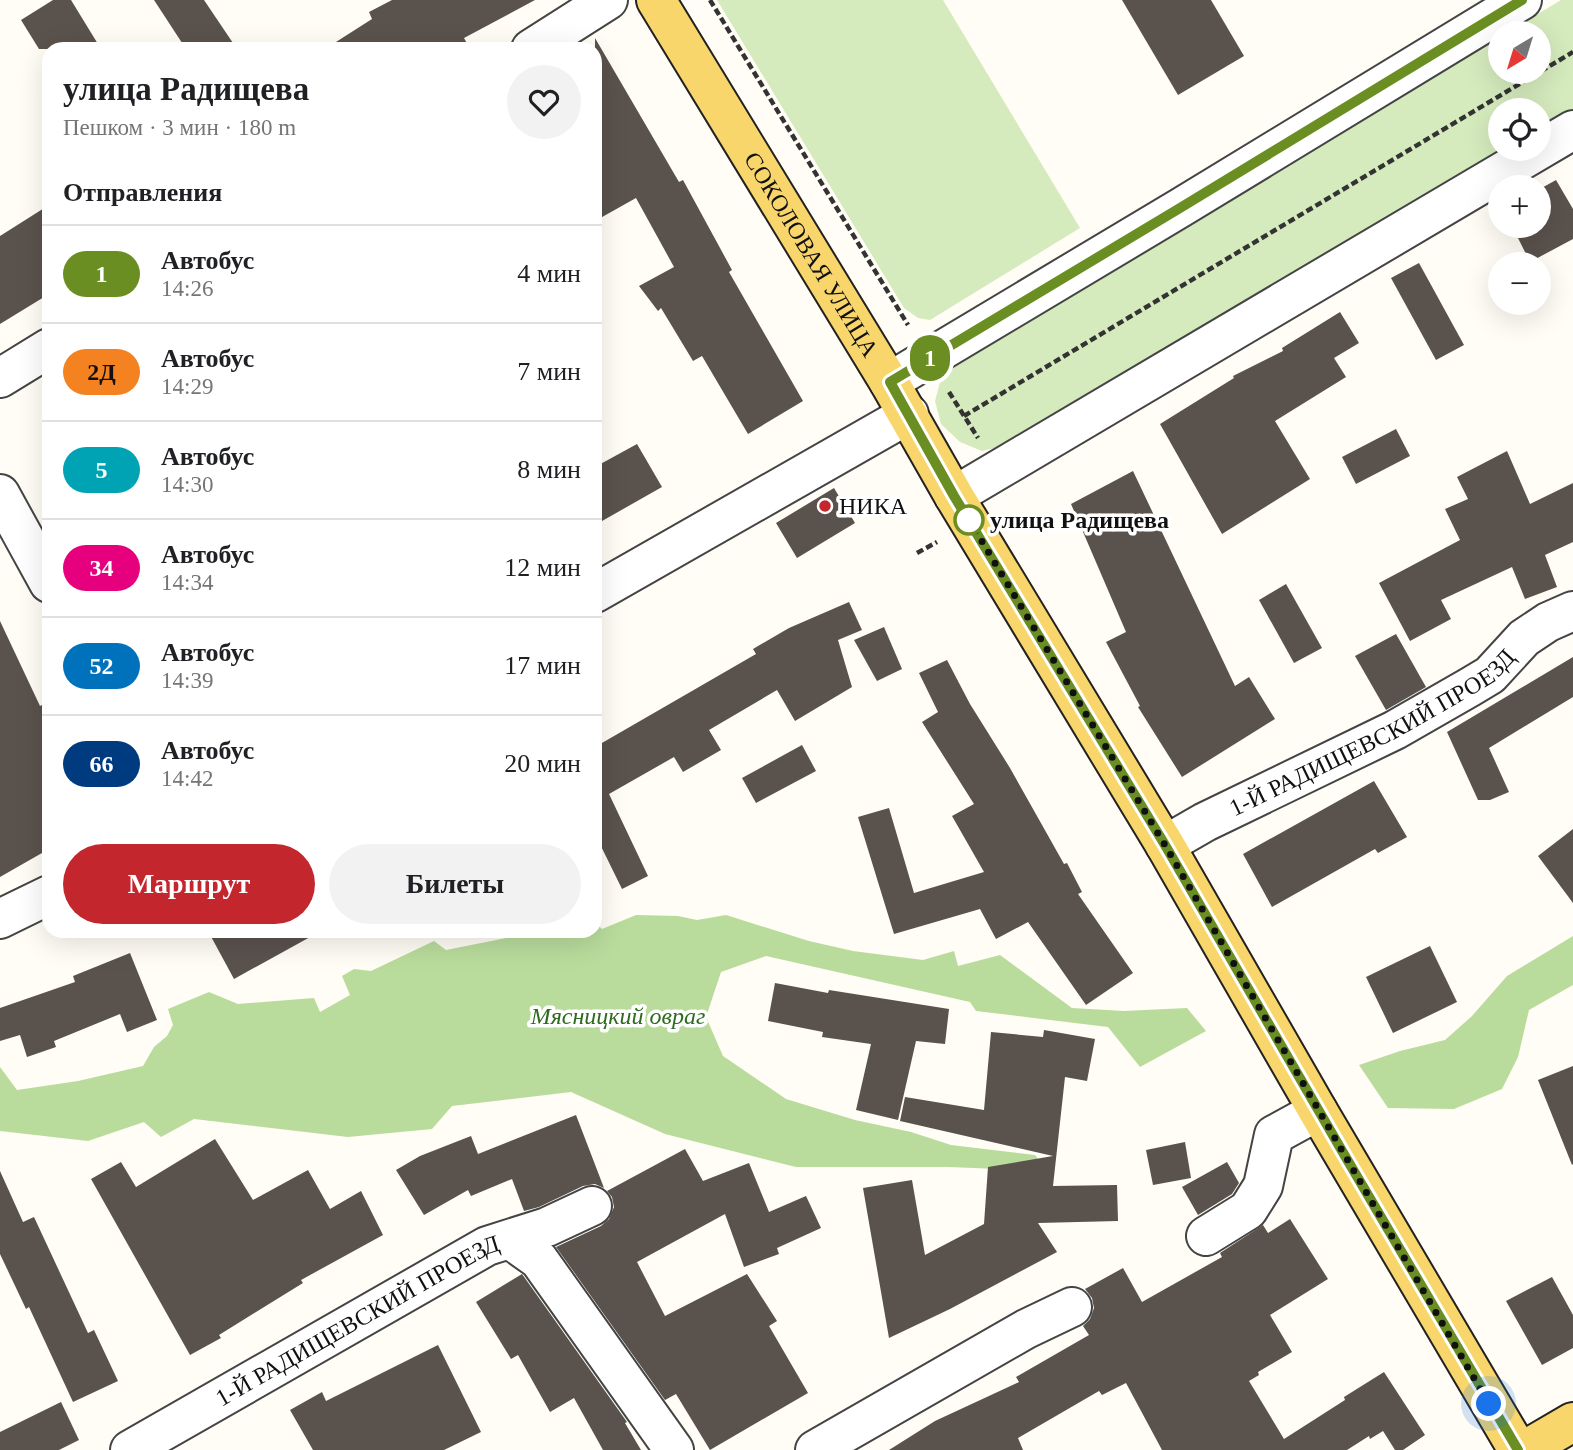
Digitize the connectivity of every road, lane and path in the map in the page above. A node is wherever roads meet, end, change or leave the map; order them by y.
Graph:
1 (608, 0) edge
2 (656, 0) edge
3 (710, 0) edge
4 (1522, 0) edge
5 (542, 42) edge
6 (1573, 52) edge
7 (1573, 130) edge
8 (42, 352) edge
9 (929, 359) junction
10 (0, 378) edge
11 (890, 382) junction
12 (908, 414) junction
13 (964, 416) junction
14 (1000, 469) junction
15 (0, 494) edge
16 (954, 496) junction
17 (42, 570) edge
18 (602, 589) edge
19 (1573, 611) edge
20 (1165, 845) junction
21 (42, 898) edge
22 (0, 919) edge
23 (1318, 1111) junction
24 (592, 1206) dead end
25 (1206, 1236) dead end
26 (511, 1240) junction
27 (1072, 1307) dead end
28 (1573, 1422) edge
29 (130, 1450) edge
30 (674, 1450) edge
31 (815, 1450) edge
32 (1518, 1450) edge
33 (1525, 1450) edge

1 - 5 street
2 - 11 main road, СОКОЛОВАЯ УЛИЦА
3 - 9 path
4 - 9 street
6 - 13 path
7 - 14 street
8 - 10 street
9 - 11 street
9 - 13 path
11 - 12 main road, СОКОЛОВАЯ УЛИЦА
12 - 16 main road, СОКОЛОВАЯ УЛИЦА
12 - 18 street
13 - 14 path
14 - 16 street
15 - 17 street
16 - 20 main road, СОКОЛОВАЯ УЛИЦА
19 - 20 street, 1-Й РАДИЩЕВСКИЙ ПРОЕЗД
20 - 23 main road, СОКОЛОВАЯ УЛИЦА
21 - 22 street
23 - 25 street
23 - 32 main road, СОКОЛОВАЯ УЛИЦА
24 - 26 street, 1-Й РАДИЩЕВСКИЙ ПРОЕЗД
26 - 29 street, 1-Й РАДИЩЕВСКИЙ ПРОЕЗД
26 - 30 street
27 - 31 street
28 - 33 main road

